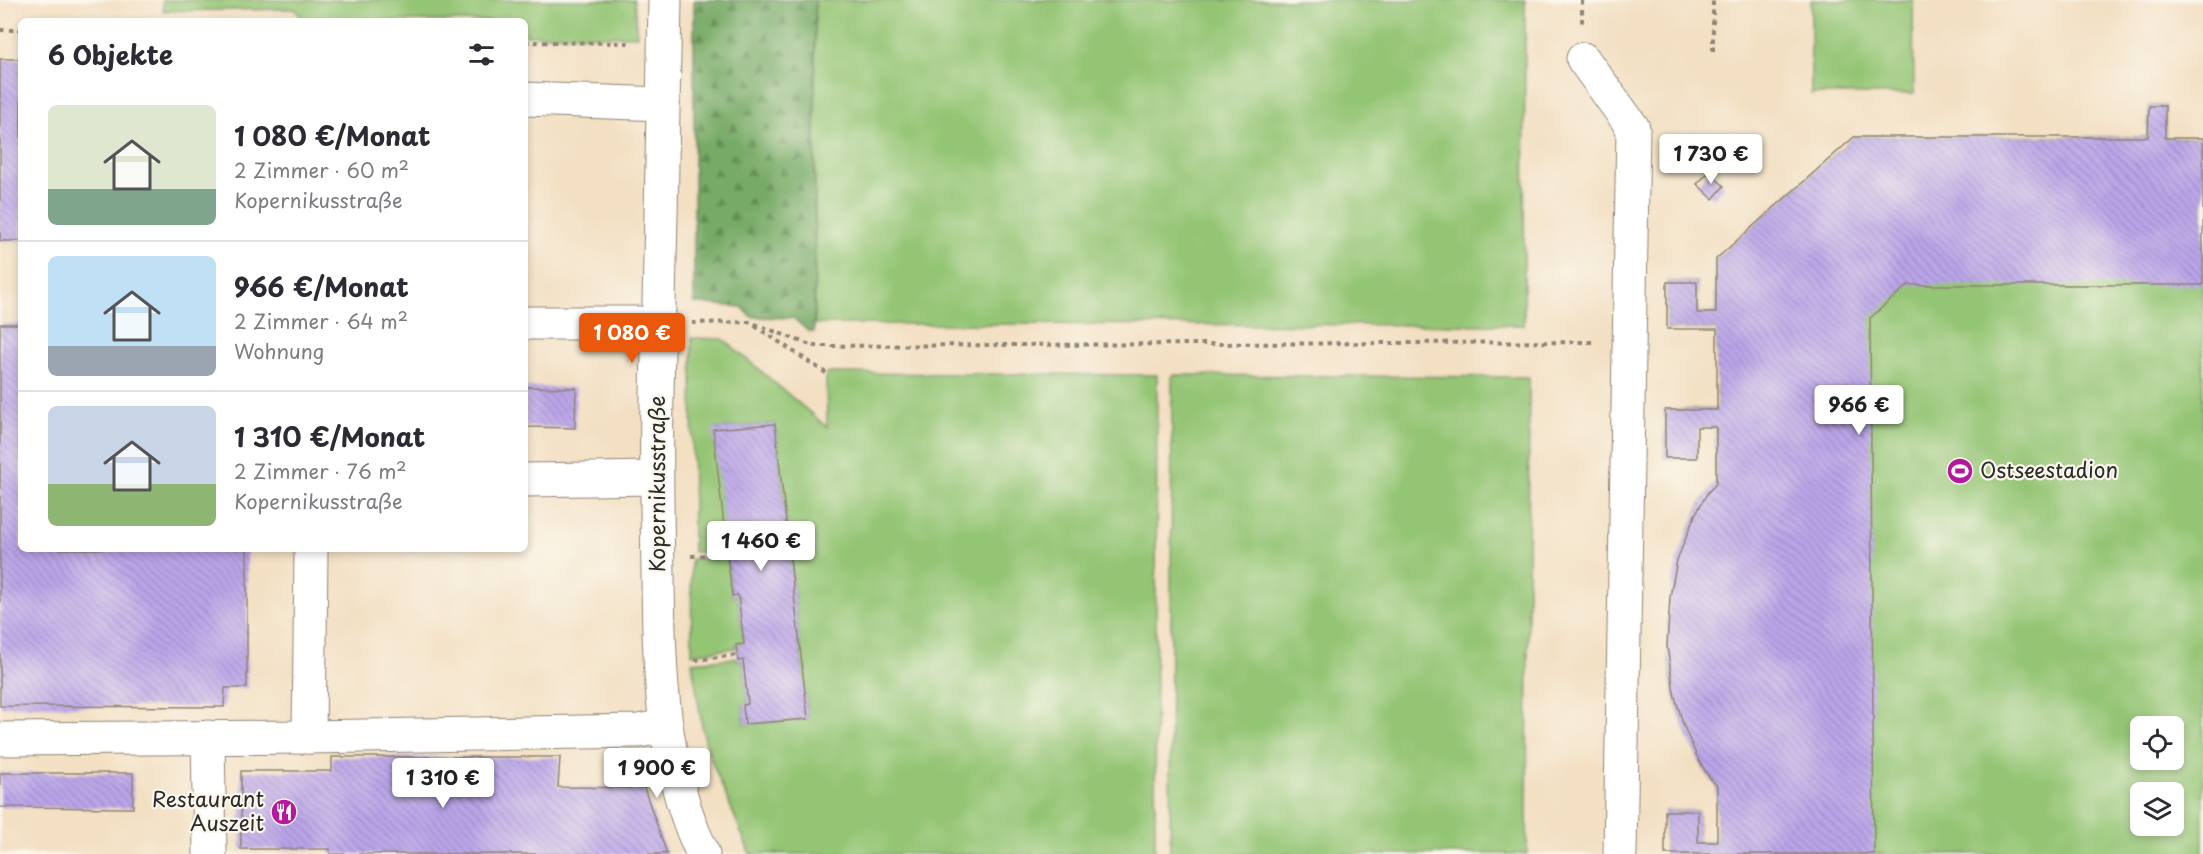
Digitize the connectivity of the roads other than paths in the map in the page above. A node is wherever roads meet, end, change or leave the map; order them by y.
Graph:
1 (665, 0) edge
2 (1582, 59) dead end
3 (528, 99) edge
4 (663, 104) junction
5 (528, 323) edge
6 (659, 323) junction
7 (656, 478) junction
8 (528, 480) edge
9 (311, 552) edge
10 (665, 726) junction
11 (208, 737) junction
12 (309, 737) junction
13 (0, 739) edge
14 (210, 854) edge
15 (703, 854) edge
16 (1620, 854) edge

1 - 4 street, Kopernikusstraße
2 - 16 street
3 - 4 street
4 - 6 street, Kopernikusstraße
5 - 6 street
6 - 7 street, Kopernikusstraße
7 - 8 street
7 - 10 street, Kopernikusstraße
9 - 12 street
10 - 12 street
10 - 15 street, Kopernikusstraße
11 - 12 street
11 - 13 street
11 - 14 street

